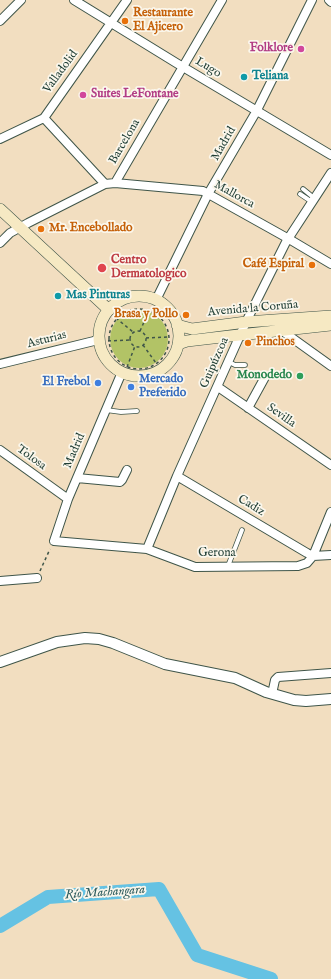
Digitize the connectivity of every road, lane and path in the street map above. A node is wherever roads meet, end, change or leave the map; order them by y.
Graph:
1 (21, 0) edge
2 (74, 0) edge
3 (127, 0) edge
4 (222, 0) edge
5 (312, 0) edge
6 (0, 21) edge
7 (111, 22) junction
8 (182, 67) junction
9 (256, 112) junction
10 (44, 118) junction
11 (0, 139) edge
12 (331, 155) edge
13 (331, 173) edge
14 (115, 183) junction
15 (105, 184) junction
16 (301, 192) dead end
17 (208, 194) junction
18 (313, 200) junction
19 (0, 209) edge
20 (20, 228) junction
21 (289, 239) junction
22 (0, 243) edge
23 (331, 264) edge
24 (156, 300) junction
25 (150, 310) junction
26 (112, 314) junction
27 (331, 316) edge
28 (246, 322) junction
29 (177, 325) junction
30 (331, 325) edge
31 (281, 330) junction
32 (140, 331) junction
33 (133, 333) junction
34 (241, 335) junction
35 (169, 336) junction
36 (146, 338) junction
37 (104, 340) junction
38 (130, 340) junction
39 (178, 344) junction
40 (135, 346) junction
41 (143, 346) junction
42 (229, 362) junction
43 (0, 364) edge
44 (156, 364) junction
45 (245, 365) dead end
46 (331, 366) edge
47 (125, 370) junction
48 (265, 377) dead end
49 (218, 387) junction
50 (248, 408) junction
51 (106, 410) junction
52 (137, 411) dead end
53 (0, 450) edge
54 (331, 465) edge
55 (127, 470) dead end
56 (177, 476) junction
57 (77, 478) junction
58 (68, 499) junction
59 (331, 512) edge
60 (242, 530) dead end
61 (54, 541) junction
62 (147, 549) junction
63 (331, 555) edge
64 (313, 556) junction
65 (228, 566) junction
66 (37, 578) joint
67 (0, 581) edge
68 (0, 662) edge
69 (331, 673) edge
70 (272, 694) junction
71 (331, 699) edge

1 - 6 street
2 - 7 street, Lugo
3 - 7 street, Valladolid
4 - 8 street, Barcelona
5 - 9 street, Madrid
7 - 8 street, Lugo
7 - 10 street, Valladolid
8 - 9 street, Lugo
8 - 14 street, Barcelona
9 - 12 street, Lugo
9 - 17 street, Madrid
10 - 11 street, Valladolid
10 - 15 street
13 - 18 street, Guipúzcoa
14 - 15 street, Barcelona
14 - 17 street, Mallorca
15 - 20 street, Barcelona
16 - 18 lane
17 - 21 street, Mallorca
17 - 24 street, Madrid
18 - 21 street, Guipúzcoa
19 - 20 main road
20 - 22 street, Barcelona
20 - 26 main road
21 - 23 street, Mallorca
21 - 28 street, Guipúzcoa
24 - 26 main road
24 - 29 main road
25 - 26 path
25 - 32 path
25 - 35 path
26 - 33 path
26 - 37 path
26 - 37 main road
27 - 28 main road, Avenida la Coruña
28 - 29 main road, Avenida la Coruña
28 - 34 street, Guipúzcoa
29 - 39 main road
30 - 31 main road, Avenida la Coruña
31 - 34 main road, Avenida la Coruña
31 - 46 street
32 - 33 path
32 - 36 path
33 - 38 path
34 - 39 main road, Avenida la Coruña
34 - 42 street, Guipúzcoa
35 - 36 path
35 - 44 path
36 - 41 path
37 - 38 path
37 - 43 street, Asturias
37 - 47 path
37 - 47 main road
38 - 40 path
39 - 47 main road
40 - 41 path
40 - 47 path
41 - 44 path
42 - 45 lane
42 - 49 street, Guipúzcoa
44 - 47 path
47 - 51 street, Madrid
48 - 50 street
49 - 50 street, Sevilla
49 - 56 street, Guipúzcoa
50 - 54 street, Sevilla
51 - 52 lane
51 - 57 street, Madrid
53 - 58 street, Tolosa
55 - 57 street
56 - 62 street, Guipúzcoa
56 - 64 street, Cadiz
57 - 58 street, Madrid
58 - 61 street, Madrid
59 - 64 street
60 - 65 lane
61 - 62 street, Gerona
61 - 66 path
62 - 65 street, Gerona
63 - 64 street, Gerona
64 - 65 street, Gerona
66 - 67 street
68 - 70 street
69 - 70 street
70 - 71 street

